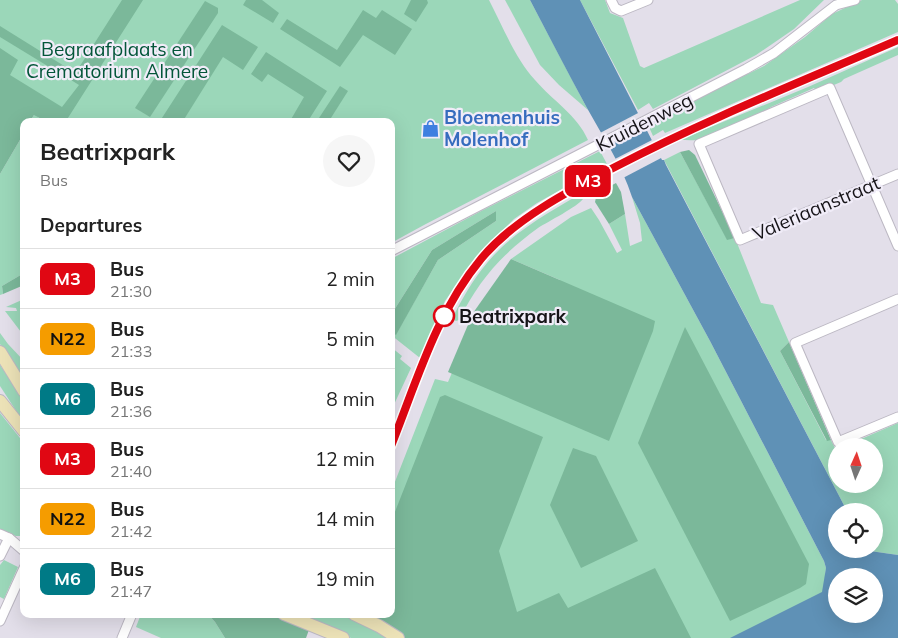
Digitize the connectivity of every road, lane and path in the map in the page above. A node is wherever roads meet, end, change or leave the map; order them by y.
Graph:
1 (611, 0) edge
2 (648, 0) edge
3 (855, 0) edge
4 (836, 4) edge
5 (898, 174) edge
6 (872, 185) junction
7 (898, 246) edge
8 (395, 249) edge
9 (898, 299) edge
10 (0, 352) edge
11 (20, 384) edge
12 (0, 401) edge
13 (898, 417) edge
14 (20, 426) edge
15 (4, 536) edge
16 (20, 547) edge
17 (0, 556) edge
18 (20, 577) edge
19 (130, 618) edge
20 (294, 618) edge
21 (361, 618) edge
22 (0, 620) edge
23 (122, 638) edge
24 (343, 638) edge
25 (398, 638) edge

1 - 2 street
3 - 4 street, Kruidenweg
4 - 8 street, Kruidenweg
5 - 6 street, Valeriaanstraat
6 - 6 street, Valeriaanstraat
6 - 7 street
9 - 13 street
10 - 11 main road
12 - 14 main road
15 - 16 street
15 - 17 street
18 - 22 street
19 - 23 street
20 - 24 main road
21 - 25 main road

